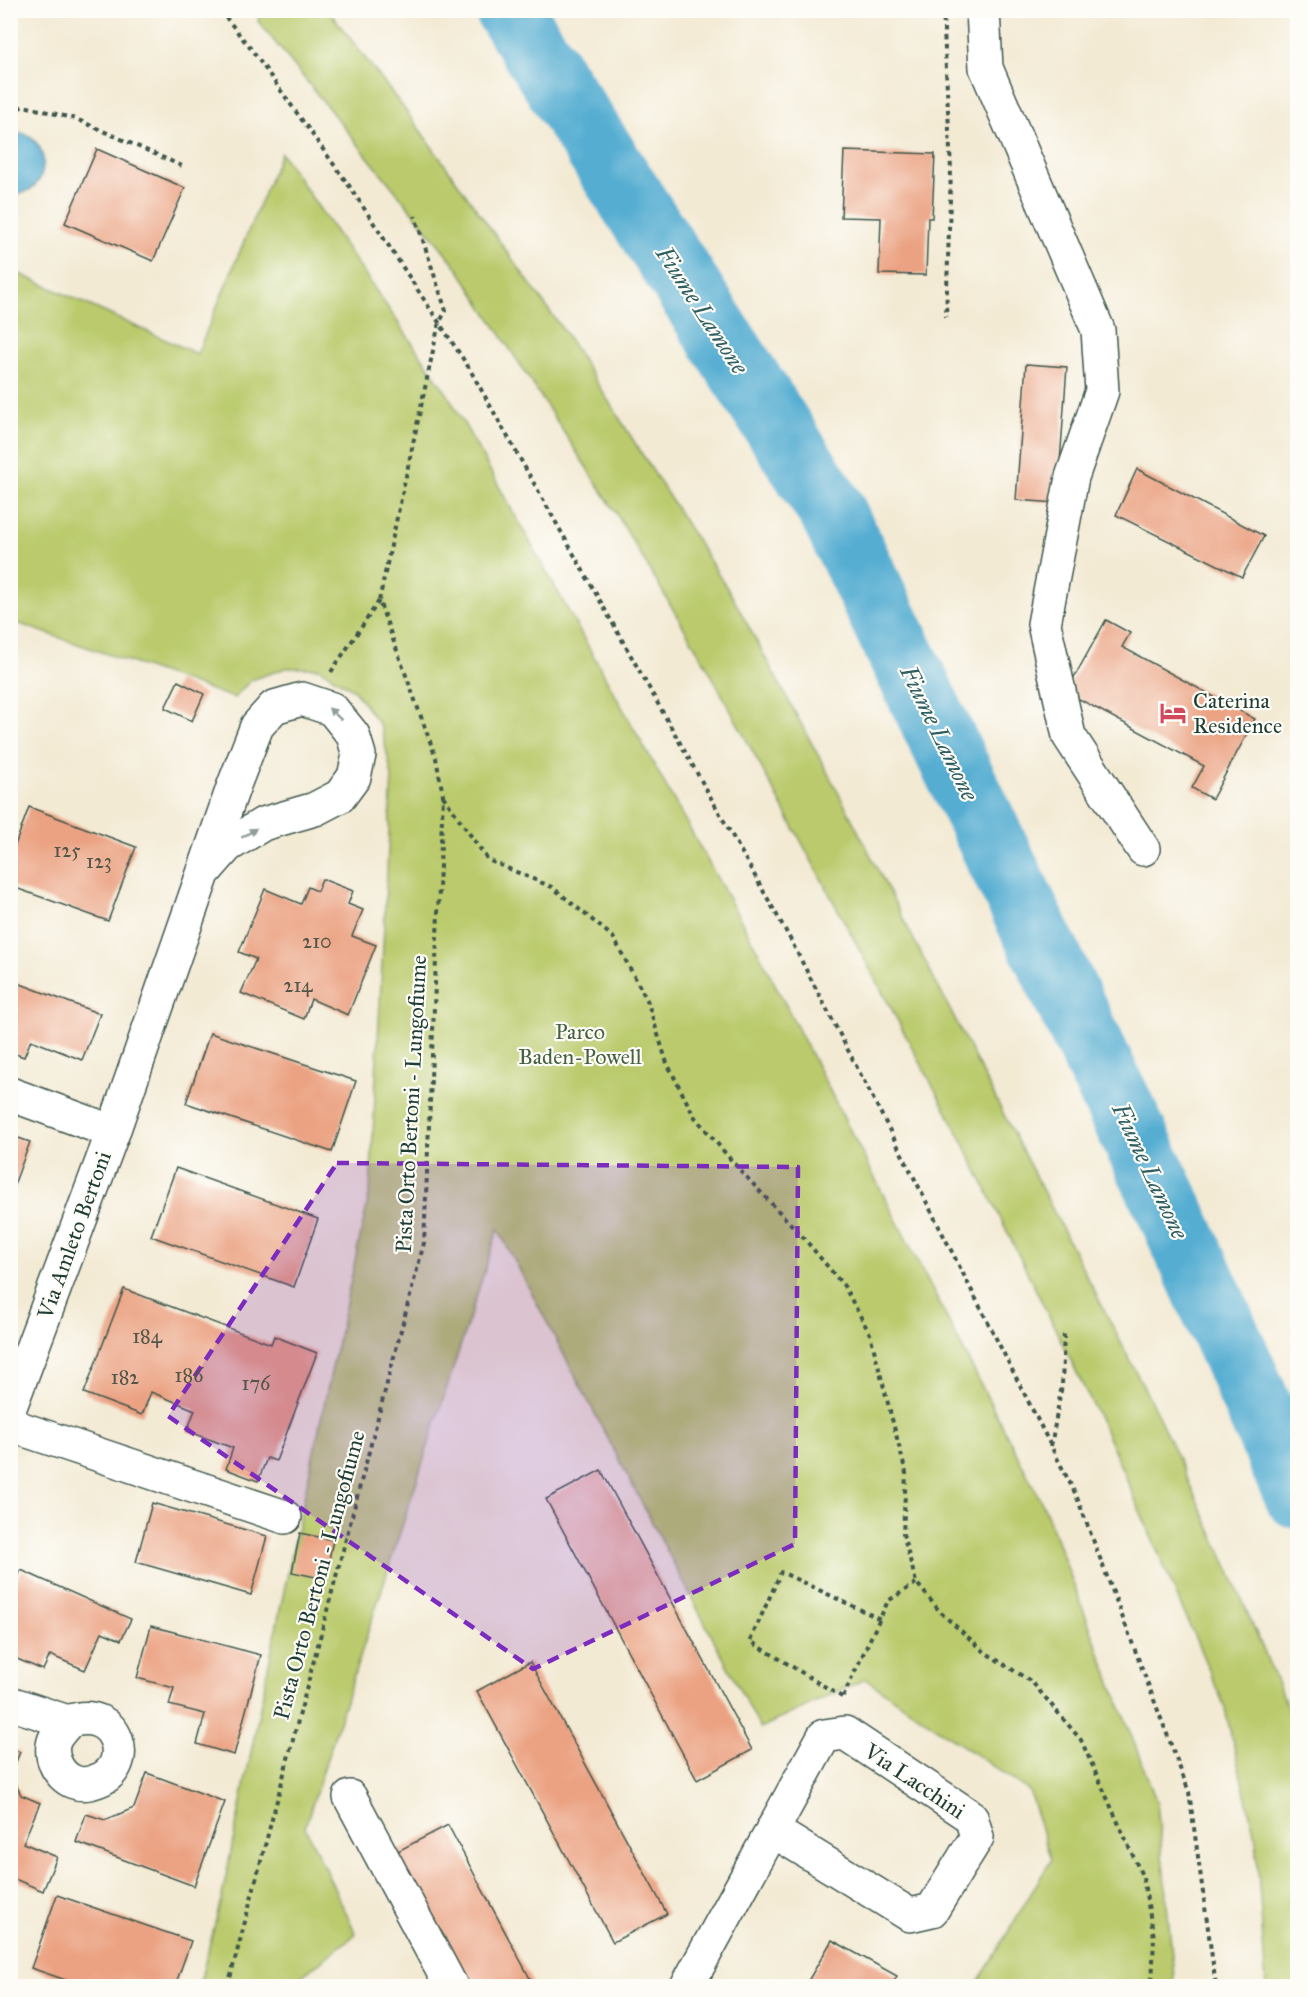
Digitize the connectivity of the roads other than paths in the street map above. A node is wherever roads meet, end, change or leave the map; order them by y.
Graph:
1 (983, 10) edge
2 (1143, 849) dead end
3 (205, 871) junction
4 (10, 1094) edge
5 (113, 1132) junction
6 (10, 1407) edge
7 (10, 1425) edge
8 (285, 1517) dead end
9 (10, 1702) edge
10 (68, 1722) dead end
11 (350, 1797) dead end
12 (772, 1830) junction
13 (451, 1986) edge
14 (687, 1986) edge

1 - 2 street
3 -> 3 street, Via Amleto Bertoni
3 - 5 street, Via Amleto Bertoni
4 - 5 street, Via Amleto Bertoni
5 - 6 street, Via Amleto Bertoni
7 - 8 street
9 - 10 street
11 - 13 street
12 - 12 street, Via Lacchini
12 - 14 street

